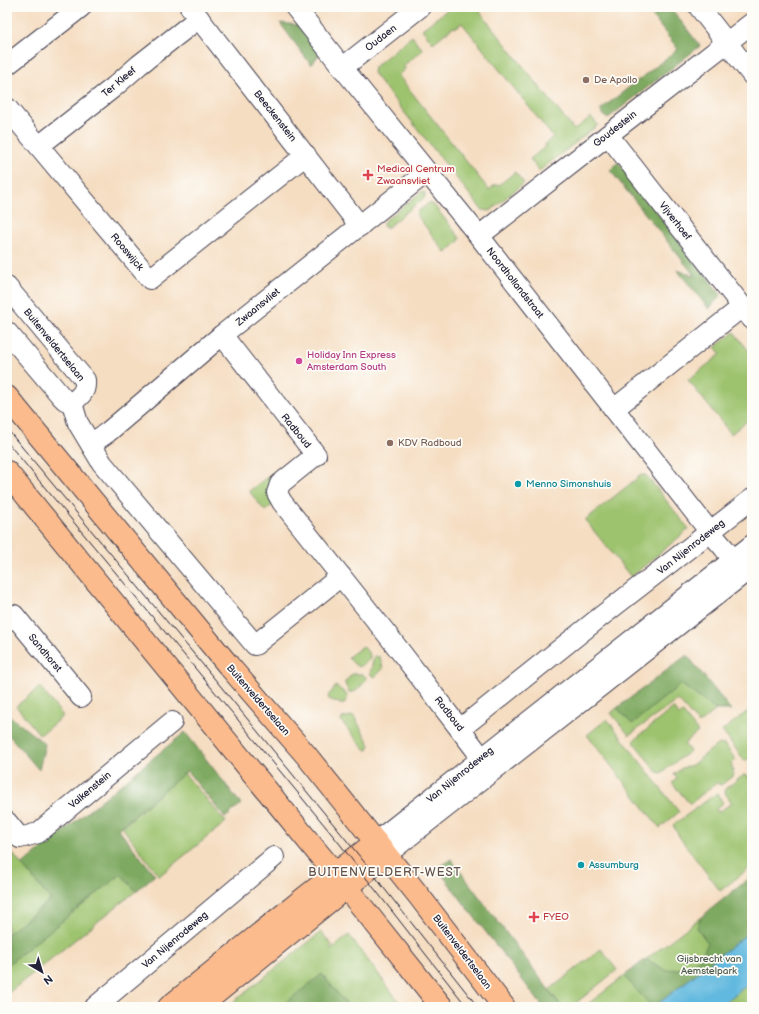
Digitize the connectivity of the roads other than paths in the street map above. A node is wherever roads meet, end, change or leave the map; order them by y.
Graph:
1 (81, 7) edge
2 (295, 7) edge
3 (420, 7) edge
4 (699, 7) edge
5 (194, 12) edge
6 (752, 23) edge
7 (727, 42) junction
8 (7, 65) edge
9 (342, 68) junction
10 (752, 75) edge
11 (7, 108) edge
12 (608, 135) junction
13 (39, 146) junction
14 (306, 155) junction
15 (427, 172) junction
16 (360, 226) junction
17 (479, 236) junction
18 (7, 287) edge
19 (747, 313) edge
20 (7, 332) edge
21 (222, 335) junction
22 (7, 397) edge
23 (72, 403) junction
24 (614, 409) junction
25 (91, 444) junction
26 (7, 472) edge
27 (752, 499) edge
28 (710, 532) junction
29 (752, 545) edge
30 (733, 560) junction
31 (752, 567) edge
32 (341, 576) junction
33 (7, 621) edge
34 (81, 697) dead end
35 (172, 722) dead end
36 (460, 729) junction
37 (482, 758) junction
38 (7, 822) edge
39 (381, 849) junction
40 (274, 857) dead end
41 (341, 881) junction
42 (95, 1007) edge
43 (169, 1007) edge
44 (199, 1007) edge
45 (442, 1007) edge
46 (504, 1007) edge

1 - 8 street
2 - 9 street, Noordhollandstraat
3 - 9 street, Oudaen
4 - 7 street
5 - 13 street, Ter Kleef
5 - 14 street, Beeckenstein
6 - 7 street, Goudestein
7 - 10 street
7 - 12 street, Goudestein
9 - 15 street, Noordhollandstraat
11 - 13 street, Rooswijck
12 - 17 street, Goudestein
12 - 19 street, Vijverhoef
13 - 14 street, Rooswijck
14 - 16 street, Beeckenstein
15 - 16 street, Zwaansvliet
15 - 17 street, Noordhollandstraat
16 - 21 street, Zwaansvliet
17 - 24 street, Noordhollandstraat
18 - 23 street, Buitenveldertselaan
19 - 24 street, Vijverhoef
20 - 23 street
21 - 25 street, Zwaansvliet
21 - 32 street, Radboud
22 - 39 main road, Buitenveldertselaan
23 - 25 street
24 - 28 street, Noordhollandstraat
25 - 32 street
26 - 41 main road
27 - 28 street, Van Nijenrodeweg
28 - 30 street, Noordhollandstraat
28 - 36 street, Van Nijenrodeweg
29 - 30 street, Van Nijenrodeweg
30 - 37 street, Van Nijenrodeweg
31 - 39 street, Van Nijenrodeweg
32 - 36 street, Radboud
33 - 34 street, Sandhorst
35 - 38 street, Valkenstein
36 - 37 street, Radboud
37 - 39 street, Van Nijenrodeweg
39 - 41 main road, Van Nijenrodeweg
39 - 46 main road, Buitenveldertselaan
40 - 42 street, Van Nijenrodeweg
41 - 43 main road, Van Nijenrodeweg
41 - 44 main road, Van Nijenrodeweg
41 - 45 main road

